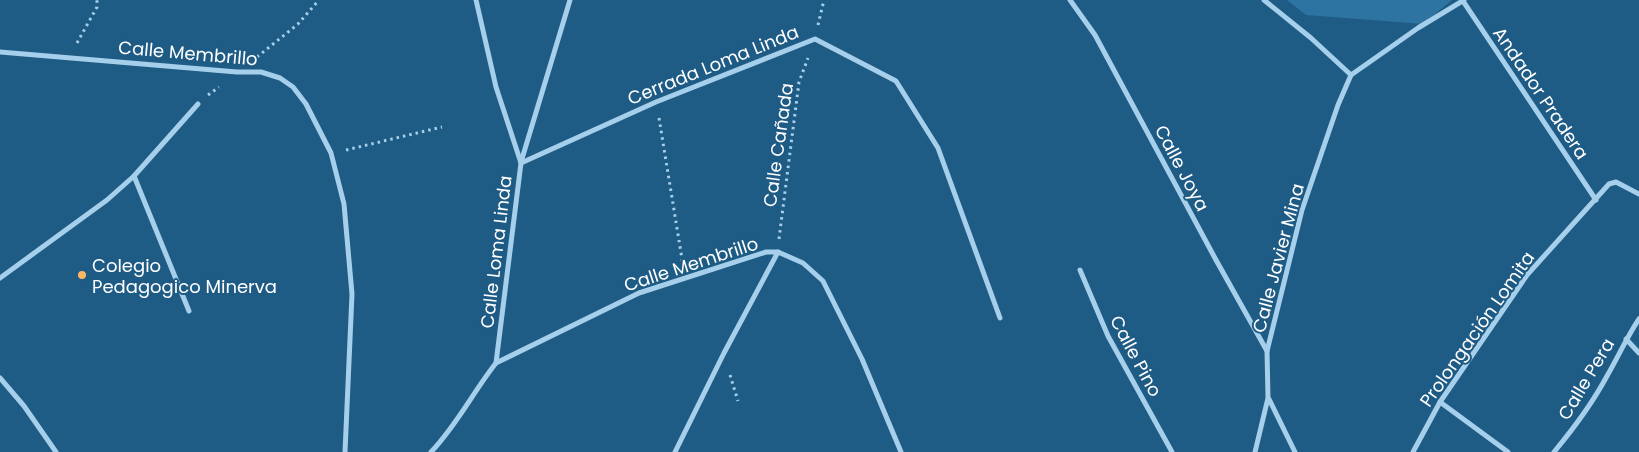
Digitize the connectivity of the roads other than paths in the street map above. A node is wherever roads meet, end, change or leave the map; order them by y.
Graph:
1 (476, 0) edge
2 (570, 0) edge
3 (1070, 0) edge
4 (1264, 0) edge
5 (1464, 0) edge
6 (0, 52) edge
7 (1350, 75) junction
8 (198, 104) dead end
9 (521, 163) junction
10 (134, 176) junction
11 (1639, 194) edge
12 (1596, 200) junction
13 (778, 252) junction
14 (1080, 270) dead end
15 (0, 278) edge
16 (189, 310) dead end
17 (1000, 318) dead end
18 (1639, 319) edge
19 (1626, 339) junction
20 (1267, 350) junction
21 (1639, 353) edge
22 (496, 363) junction
23 (0, 378) edge
24 (1268, 398) junction
25 (1440, 402) junction
26 (56, 452) edge
27 (345, 452) edge
28 (431, 452) edge
29 (675, 452) edge
30 (900, 452) edge
31 (1172, 452) edge
32 (1255, 452) edge
33 (1295, 452) edge
34 (1413, 452) edge
35 (1508, 452) edge
36 (1554, 452) edge

1 - 9 street, Calle Loma Linda
2 - 9 street
3 - 20 street, Calle Joya
4 - 7 street
5 - 7 street
5 - 12 street, Andador Pradera
6 - 27 street, Calle Membrillo
7 - 20 street, Calle Javier Mina
8 - 10 street
9 - 17 street, Cerrada Loma Linda
9 - 22 street, Calle Loma Linda
10 - 15 street
10 - 16 street
11 - 12 street, Prolongación Lomita
12 - 25 street, Prolongación Lomita
13 - 22 street, Calle Membrillo
13 - 29 street
13 - 30 street, Calle Membrillo
14 - 31 street, Calle Pino
18 - 19 street, Calle Pera
19 - 21 street
19 - 36 street, Calle Pera
20 - 24 street, Calle Javier Mina
22 - 28 street, Calle Membrillo
23 - 26 street
24 - 32 street, Calle Javier Mina
24 - 33 street
25 - 34 street, Prolongación Lomita
25 - 35 street

